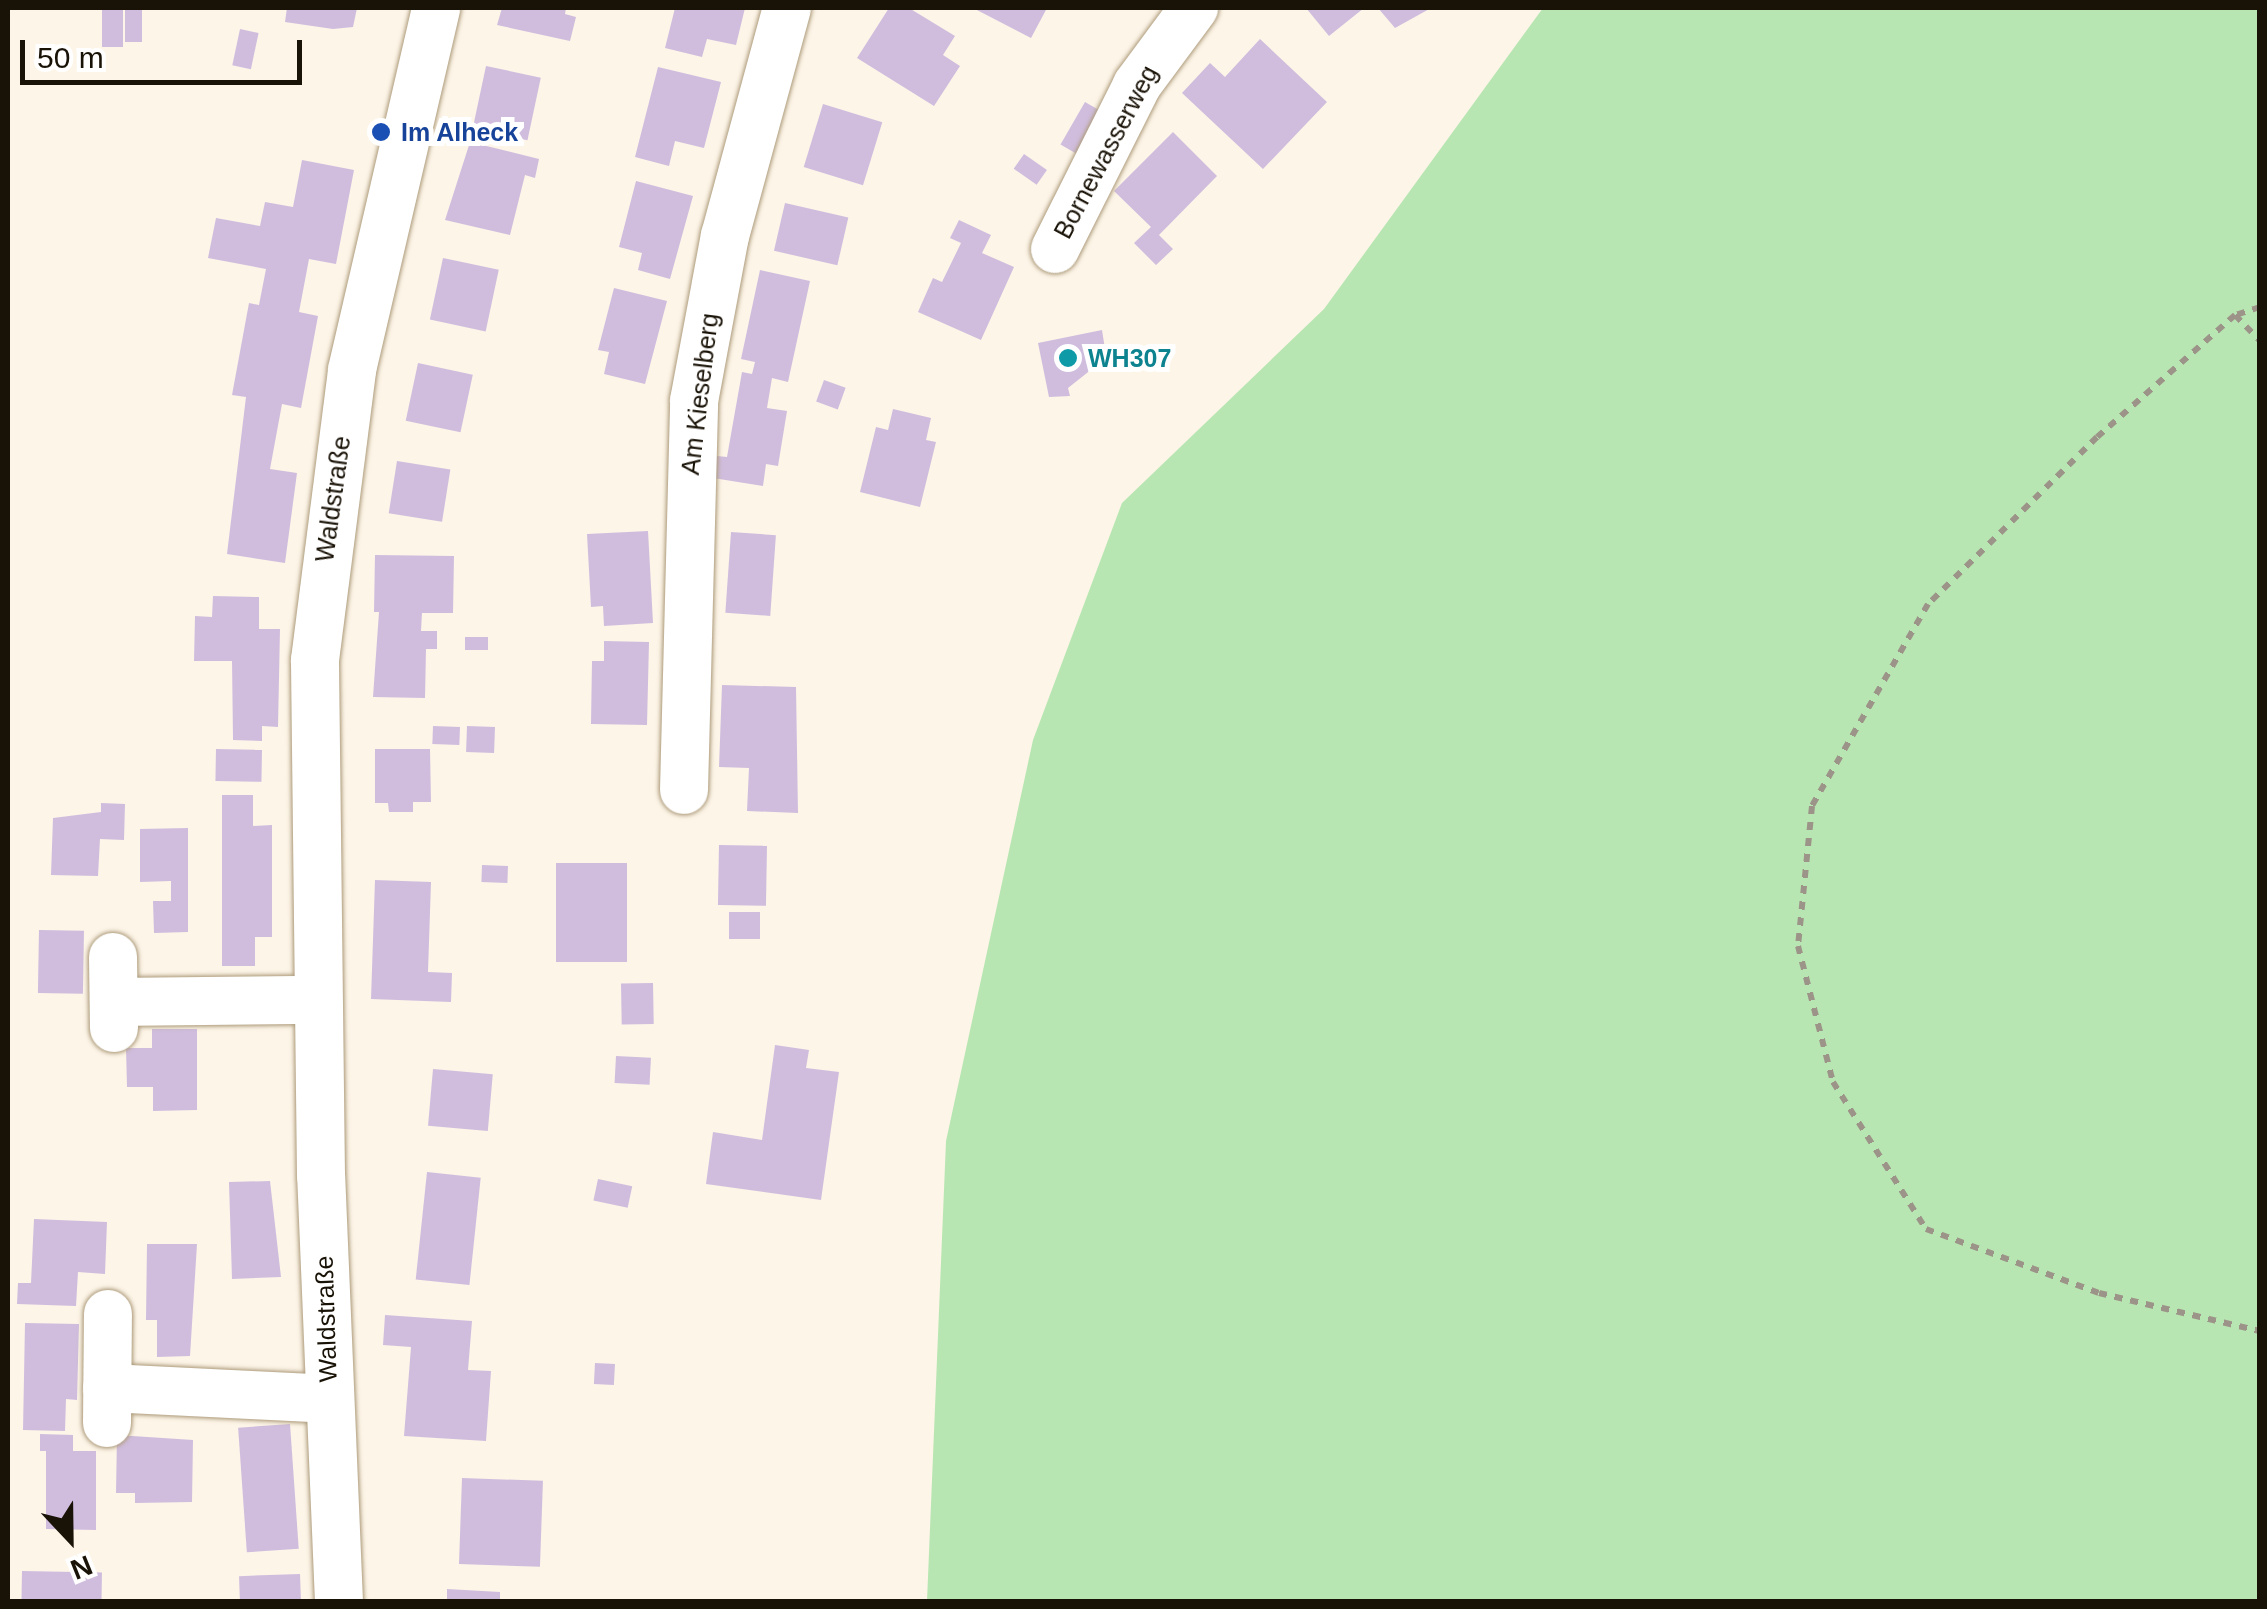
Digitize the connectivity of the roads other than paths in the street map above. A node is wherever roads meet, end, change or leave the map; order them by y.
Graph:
1 (436, 8) edge
2 (787, 8) edge
3 (1194, 8) edge
4 (1055, 249) dead end
5 (684, 790) dead end
6 (114, 996) dead end
7 (318, 1000) junction
8 (108, 1314) dead end
9 (329, 1399) junction
10 (339, 1602) edge

1 - 7 street, Waldstraße
2 - 5 street, Am Kieselberg
3 - 4 street, Bornewasserweg
6 - 7 street
7 - 9 street, Waldstraße
8 - 9 street, Waldstraße
9 - 10 street, Waldstraße

